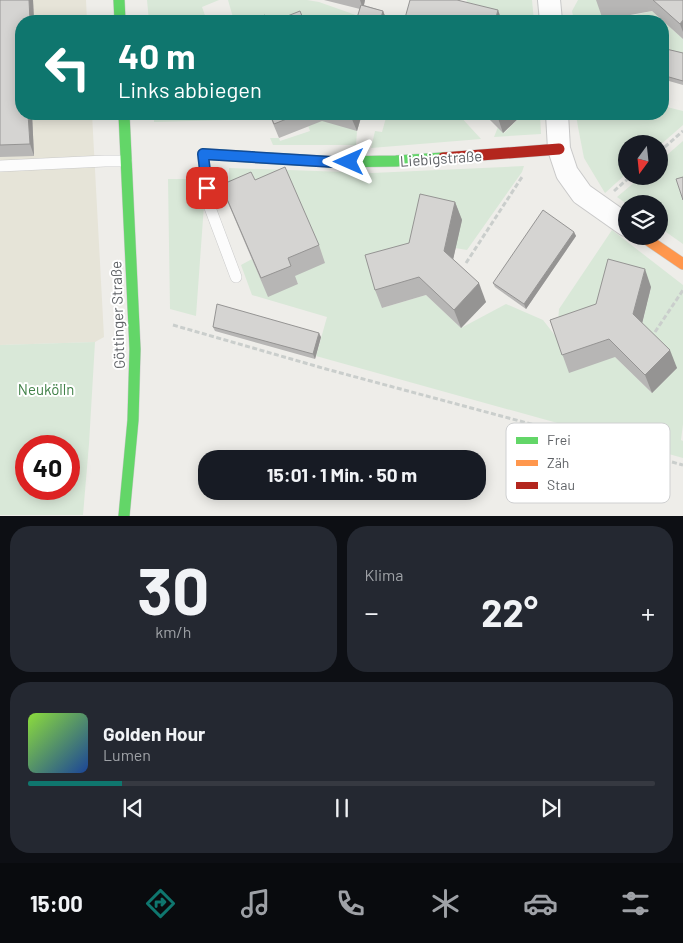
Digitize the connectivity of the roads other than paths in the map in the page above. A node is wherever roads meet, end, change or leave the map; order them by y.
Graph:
1 (119, 0) edge
2 (549, 0) edge
3 (120, 15) edge
4 (550, 15) edge
5 (124, 120) edge
6 (557, 120) edge
7 (559, 150) junction
8 (203, 154) joint
9 (126, 161) junction
10 (0, 166) edge
11 (618, 219) edge
12 (655, 245) edge
13 (683, 264) edge
14 (236, 278) dead end
15 (124, 516) edge

1 - 3 street
2 - 4 street
5 - 9 street, Göttinger Straße
6 - 7 street
7 - 8 street, Liebigstraße
7 - 11 street
8 - 14 lane
9 - 10 lane
9 - 15 street, Göttinger Straße
12 - 13 street

